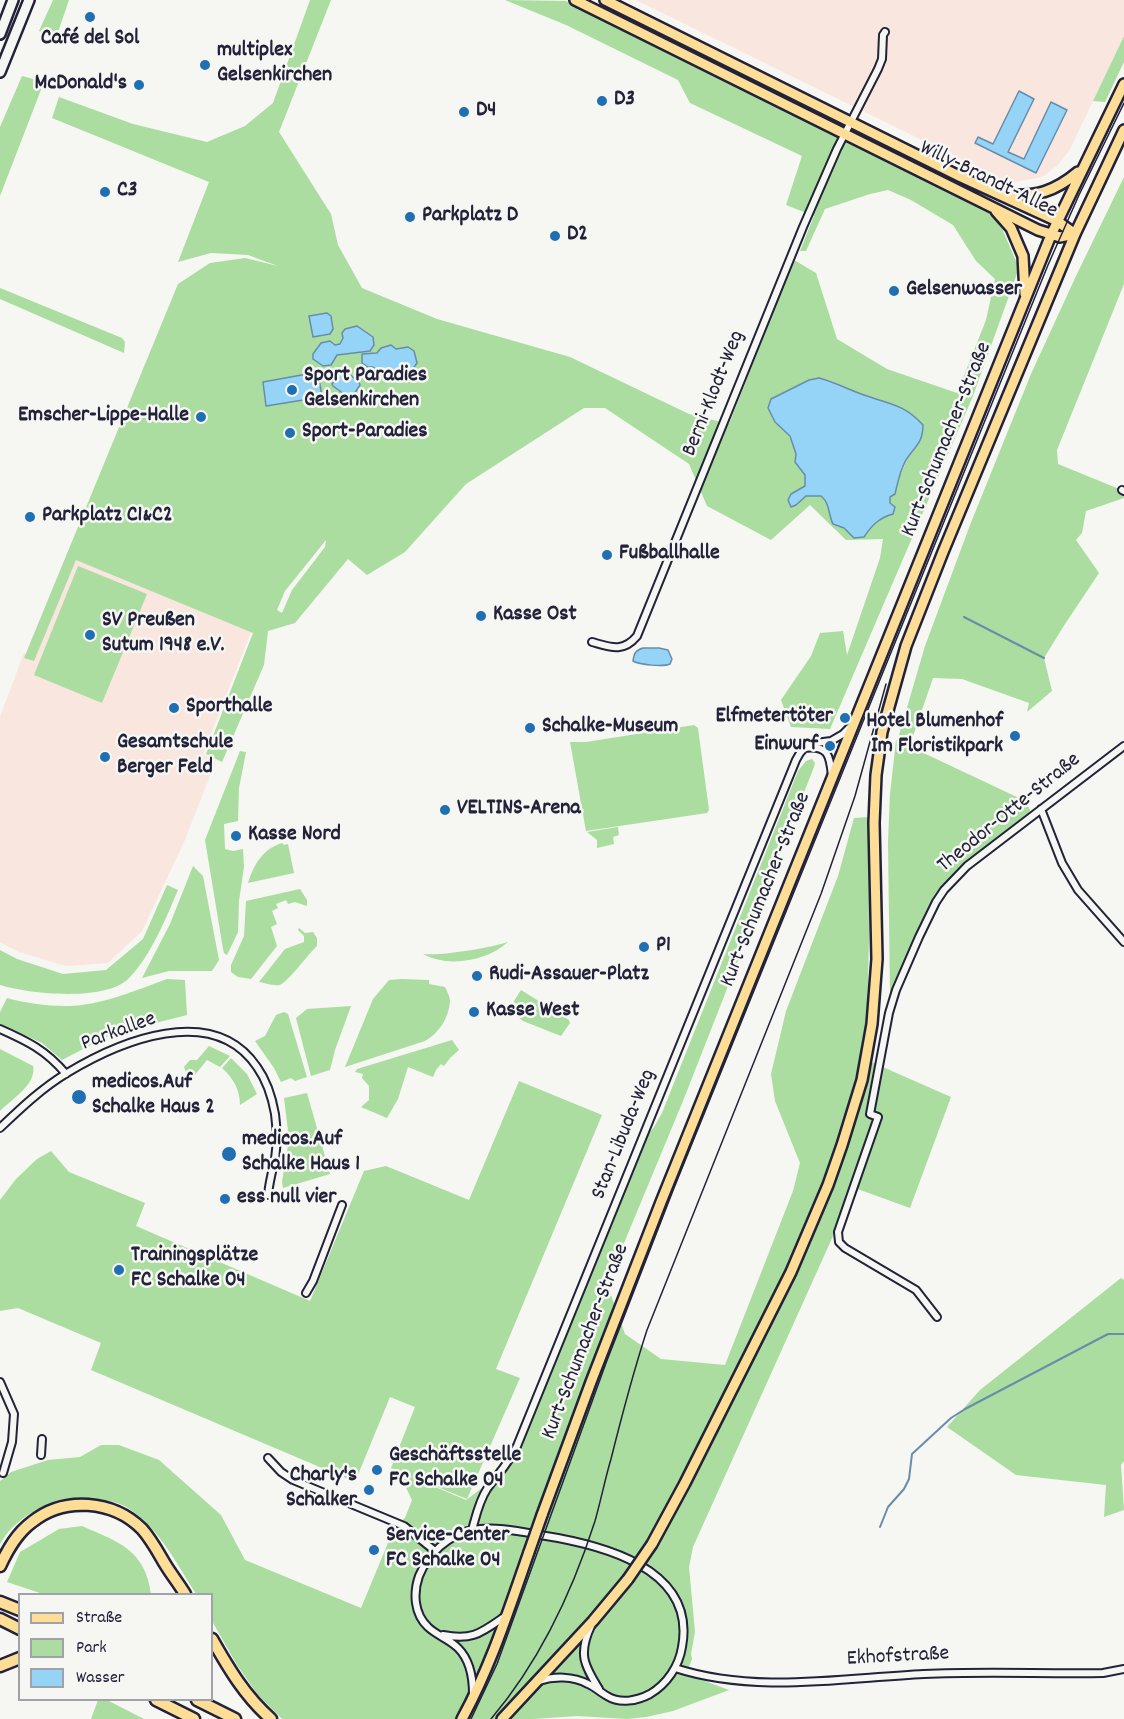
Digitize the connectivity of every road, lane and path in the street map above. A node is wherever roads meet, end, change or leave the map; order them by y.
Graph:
1 (14, 0) edge
2 (28, 0) edge
3 (575, 0) edge
4 (605, 0) edge
5 (885, 32) dead end
6 (0, 34) edge
7 (13, 40) junction
8 (4, 48) edge
9 (0, 72) edge
10 (1124, 84) edge
11 (850, 121) junction
12 (1124, 130) edge
13 (844, 133) junction
14 (1082, 168) junction
15 (999, 194) junction
16 (992, 207) junction
17 (1057, 221) junction
18 (1076, 234) junction
19 (1051, 235) junction
20 (1025, 300) junction
21 (592, 642) dead end
22 (855, 722) junction
23 (1124, 746) edge
24 (804, 748) junction
25 (832, 780) junction
26 (1041, 809) junction
27 (1124, 942) edge
28 (0, 1029) edge
29 (66, 1074) junction
30 (0, 1128) edge
31 (268, 1195) dead end
32 (342, 1205) dead end
33 (306, 1293) dead end
34 (938, 1317) dead end
35 (0, 1382) edge
36 (42, 1439) dead end
37 (41, 1455) dead end
38 (268, 1458) dead end
39 (3, 1473) dead end
40 (472, 1530) junction
41 (435, 1551) junction
42 (0, 1566) edge
43 (166, 1566) junction
44 (174, 1593) edge
45 (184, 1593) edge
46 (0, 1602) edge
47 (18, 1610) edge
48 (507, 1615) junction
49 (0, 1619) edge
50 (593, 1621) junction
51 (18, 1628) edge
52 (439, 1635) junction
53 (213, 1642) edge
54 (18, 1659) edge
55 (0, 1665) edge
56 (675, 1668) junction
57 (1124, 1669) edge
58 (536, 1683) junction
59 (600, 1692) junction
60 (158, 1701) edge
61 (199, 1701) edge
62 (472, 1701) junction
63 (194, 1719) edge
64 (235, 1719) edge
65 (271, 1719) edge
66 (462, 1719) edge
67 (502, 1719) edge

1 - 6 main road
2 - 7 main road
3 - 13 main road, Willy-Brandt-Allee
4 - 11 main road, Willy-Brandt-Allee
5 - 11 street, Berni-Klodt-Weg
6 - 7 main road
7 - 8 main road
8 - 9 main road
10 - 14 main road, Kurt-Schumacher-Straße
11 - 13 street, Berni-Klodt-Weg
11 - 15 main road, Willy-Brandt-Allee
12 - 18 main road, Kurt-Schumacher-Straße
13 - 16 main road, Willy-Brandt-Allee
13 - 21 street, Berni-Klodt-Weg
14 - 15 main road
14 - 17 main road, Kurt-Schumacher-Straße
15 - 17 main road, Willy-Brandt-Allee
16 - 19 main road, Willy-Brandt-Allee
16 - 20 main road
17 - 18 main road, Willy-Brandt-Allee
17 - 19 main road, Kurt-Schumacher-Straße
18 - 19 main road, Willy-Brandt-Allee
18 - 50 main road, Kurt-Schumacher-Straße, bridge
19 - 20 main road, Kurt-Schumacher-Straße
20 - 22 main road, Kurt-Schumacher-Straße
22 - 24 street
22 - 25 main road, Kurt-Schumacher-Straße
23 - 26 street, Theodor-Otte-Straße
24 - 25 street
24 - 40 street, Stan-Libuda-Weg
25 - 48 main road, Kurt-Schumacher-Straße, bridge
26 - 27 street
26 - 34 street, Theodor-Otte-Straße
28 - 29 street, Parkallee
29 - 30 street, Parkallee
29 - 31 street, Parkallee
32 - 33 street
35 - 39 street
36 - 37 street
38 - 41 street
40 - 41 street
40 - 56 street
41 - 52 street
42 - 43 highway
43 - 44 highway
43 - 45 highway
46 - 47 highway
48 - 52 street
48 - 62 main road, Kurt-Schumacher-Straße
49 - 51 highway
50 - 58 main road, Kurt-Schumacher-Straße
50 - 59 street
52 - 62 street
53 - 65 highway
54 - 55 highway
56 - 57 street, Ekhofstraße
56 - 59 street
58 - 59 street
58 - 67 main road, Kurt-Schumacher-Straße
60 - 63 highway
61 - 64 highway
62 - 66 main road, Kurt-Schumacher-Straße

